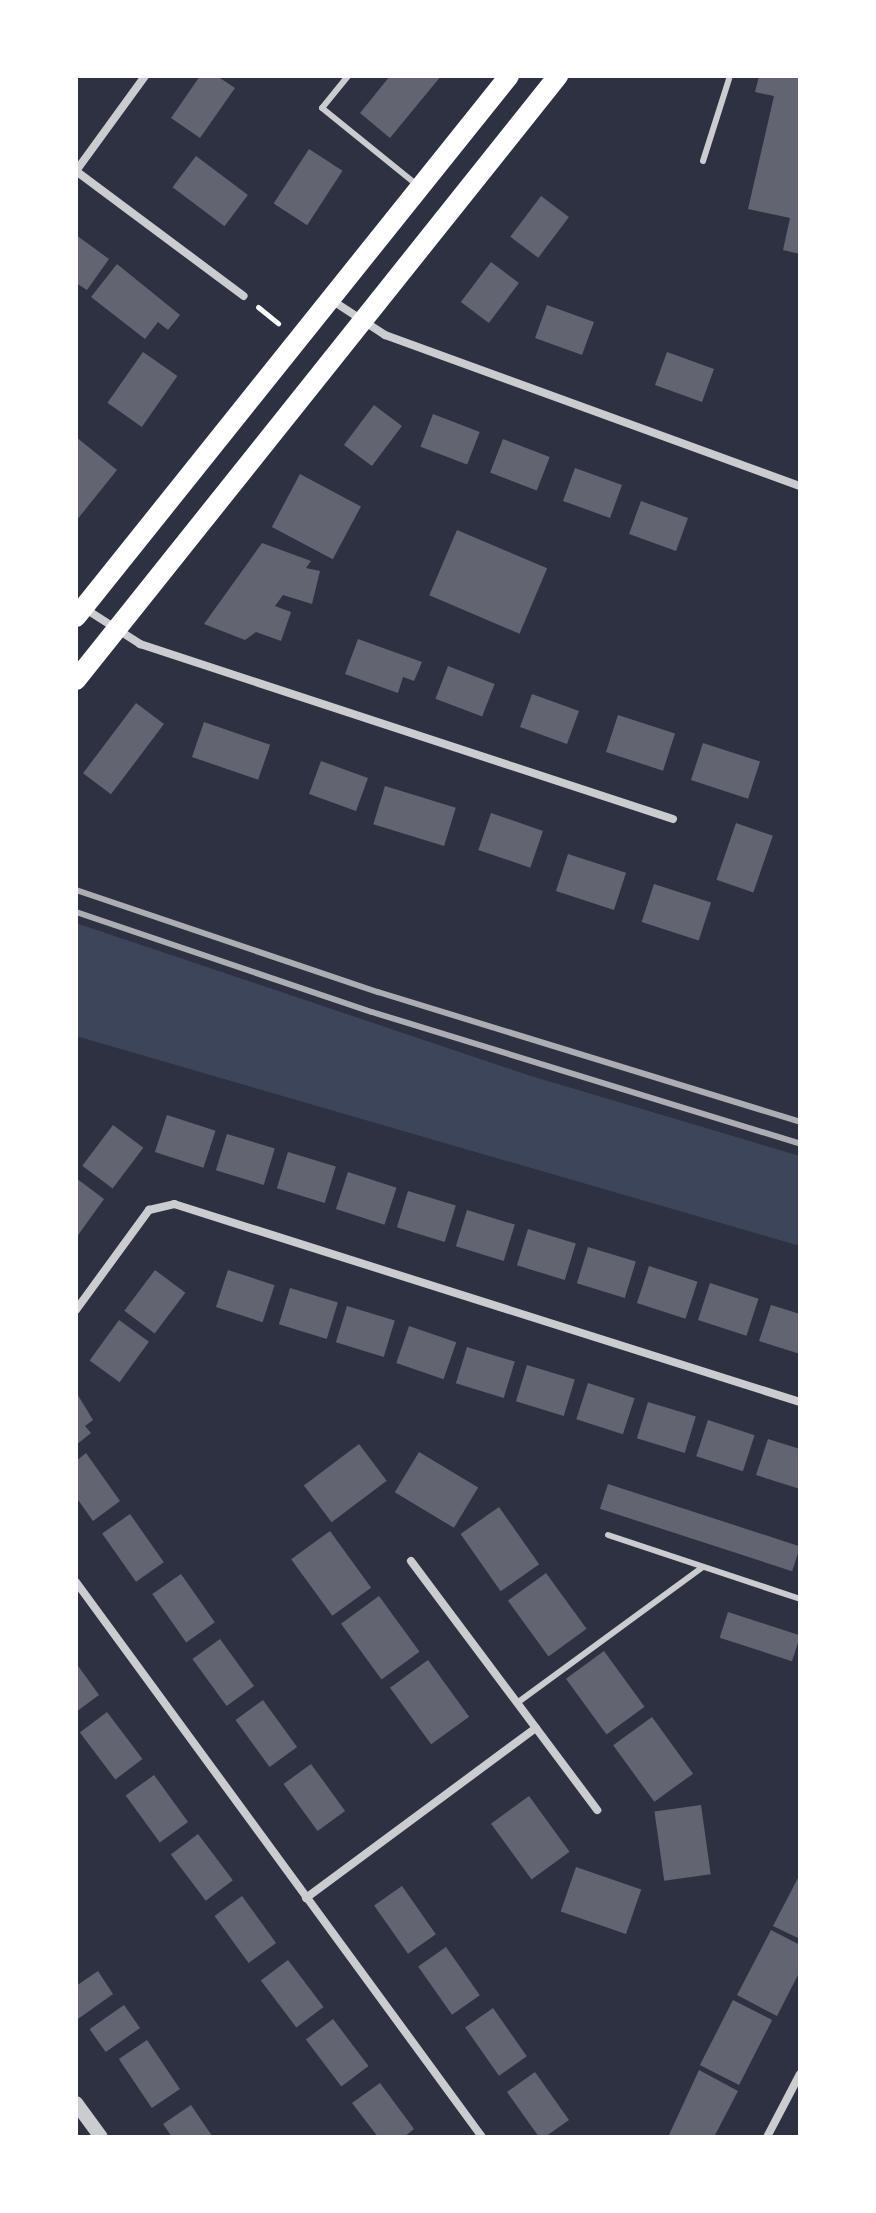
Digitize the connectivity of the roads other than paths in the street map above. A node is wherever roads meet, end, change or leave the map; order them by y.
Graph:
1 (145, 76) edge
2 (348, 76) edge
3 (509, 76) edge
4 (558, 76) edge
5 (730, 76) edge
6 (703, 161) dead end
7 (76, 171) edge
8 (420, 187) junction
9 (244, 296) dead end
10 (330, 299) junction
11 (361, 323) junction
12 (800, 486) edge
13 (80, 612) edge
14 (116, 630) junction
15 (76, 680) edge
16 (673, 819) dead end
17 (76, 1310) edge
18 (800, 1402) edge
19 (608, 1535) dead end
20 (411, 1561) dead end
21 (703, 1567) junction
22 (76, 1582) edge
23 (800, 1599) edge
24 (517, 1703) junction
25 (536, 1728) junction
26 (597, 1810) dead end
27 (306, 1898) junction
28 (800, 2074) edge
29 (76, 2103) edge
30 (101, 2137) edge
31 (482, 2137) edge
32 (767, 2137) edge

1 - 7 street
2 - 8 lane
3 - 8 main road
4 - 11 main road
5 - 6 lane
7 - 9 street
8 - 10 main road
10 - 11 street
10 - 13 main road
11 - 12 street
11 - 14 main road
13 - 14 street
14 - 15 main road
14 - 16 street
17 - 18 street
19 - 21 lane
20 - 24 street
21 - 23 lane
21 - 24 lane
22 - 27 street
24 - 25 street
25 - 26 street
25 - 27 street
27 - 31 street
28 - 32 street
29 - 30 street

